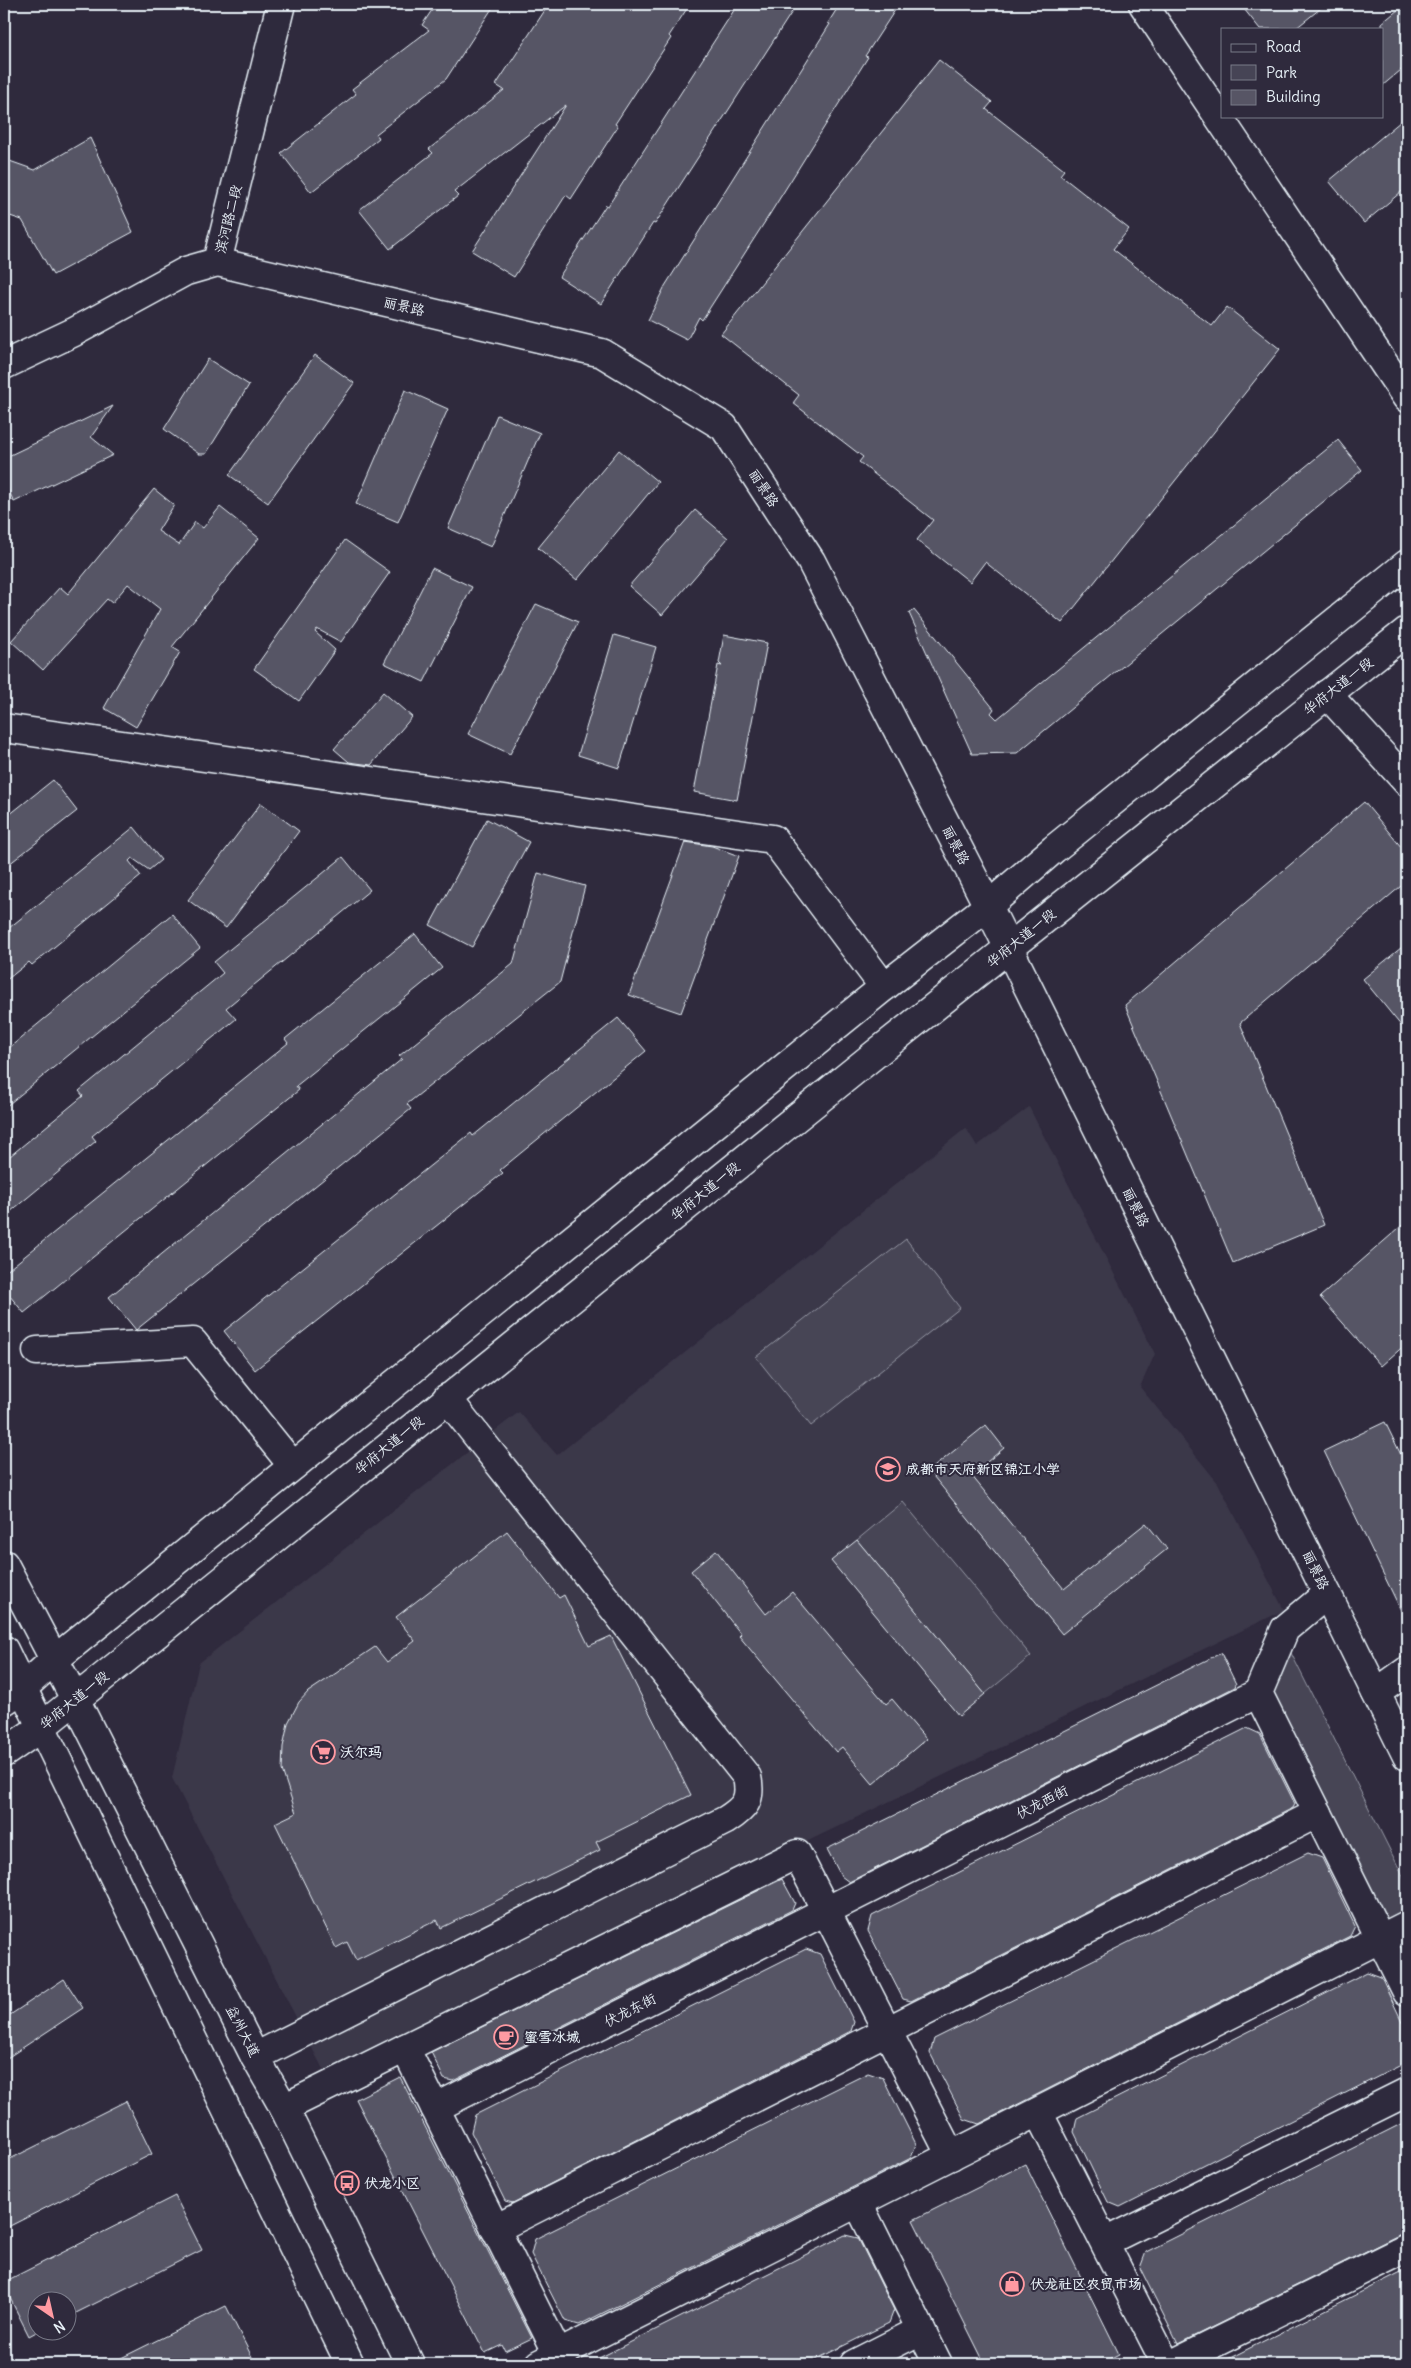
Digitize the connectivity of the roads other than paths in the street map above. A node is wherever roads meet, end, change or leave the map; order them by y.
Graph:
1 (281, 4) edge
2 (1143, 4) edge
3 (217, 262) junction
4 (4, 365) edge
5 (1407, 398) edge
6 (1407, 564) edge
7 (1407, 631) edge
8 (1327, 694) junction
9 (4, 728) edge
10 (1407, 782) edge
11 (988, 906) junction
12 (1008, 948) junction
13 (884, 986) junction
14 (37, 1351) dead end
15 (447, 1398) junction
16 (293, 1466) junction
17 (4, 1564) edge
18 (1327, 1594) junction
19 (4, 1650) edge
20 (54, 1660) junction
21 (1407, 1671) edge
22 (1258, 1693) junction
23 (1376, 1693) junction
24 (13, 1695) edge
25 (75, 1699) junction
26 (40, 1728) junction
27 (4, 1753) edge
28 (1407, 1756) edge
29 (1318, 1813) junction
30 (826, 1911) junction
31 (1407, 1925) edge
32 (1380, 1938) junction
33 (1407, 1992) edge
34 (887, 2031) junction
35 (405, 2048) junction
36 (255, 2057) junction
37 (1407, 2092) edge
38 (284, 2108) junction
39 (435, 2108) junction
40 (1038, 2112) junction
41 (951, 2156) junction
42 (858, 2203) junction
43 (495, 2229) junction
44 (1105, 2242) junction
45 (1407, 2248) edge
46 (921, 2330) junction
47 (553, 2361) edge
48 (350, 2364) edge
49 (410, 2364) edge
50 (854, 2364) edge
51 (938, 2364) edge
52 (1166, 2364) edge
53 (1172, 2364) edge

1 - 3 main road, 滨河路二段
2 - 5 main road
3 - 4 main road, 滨河路二段
3 - 11 main road, 丽景路
6 - 11 main road
7 - 8 main road, 华府大道一段
8 - 10 main road
8 - 12 main road, 华府大道一段
9 - 13 main road
11 - 12 main road, 丽景路
11 - 13 main road
12 - 15 main road, 华府大道一段
12 - 18 main road, 丽景路
13 - 16 main road
14 - 16 main road
15 - 25 main road, 华府大道一段
15 - 36 main road
16 - 20 main road
17 - 20 main road, 益州大道
18 - 22 main road
18 - 23 main road, 丽景路
19 - 24 main road
20 - 24 main road
20 - 25 main road, 益州大道
21 - 23 main road
22 - 29 main road
22 - 30 main road, 伏龙西街
23 - 28 main road, 丽景路
24 - 26 main road
25 - 26 main road, 华府大道一段
25 - 36 main road, 益州大道
26 - 27 main road, 华府大道一段
26 - 48 main road
29 - 32 main road
29 - 34 main road
30 - 34 main road
30 - 35 main road
30 - 39 main road, 伏龙东街
31 - 32 main road
32 - 33 main road
32 - 40 main road
34 - 41 main road
34 - 43 main road
35 - 38 main road
35 - 39 main road
36 - 38 main road, 益州大道
37 - 44 main road
38 - 49 main road, 益州大道
39 - 43 main road
40 - 41 main road
40 - 44 main road
41 - 42 main road
42 - 46 main road
42 - 47 main road
43 - 47 main road
44 - 52 main road
45 - 53 main road
46 - 50 main road
46 - 51 main road

